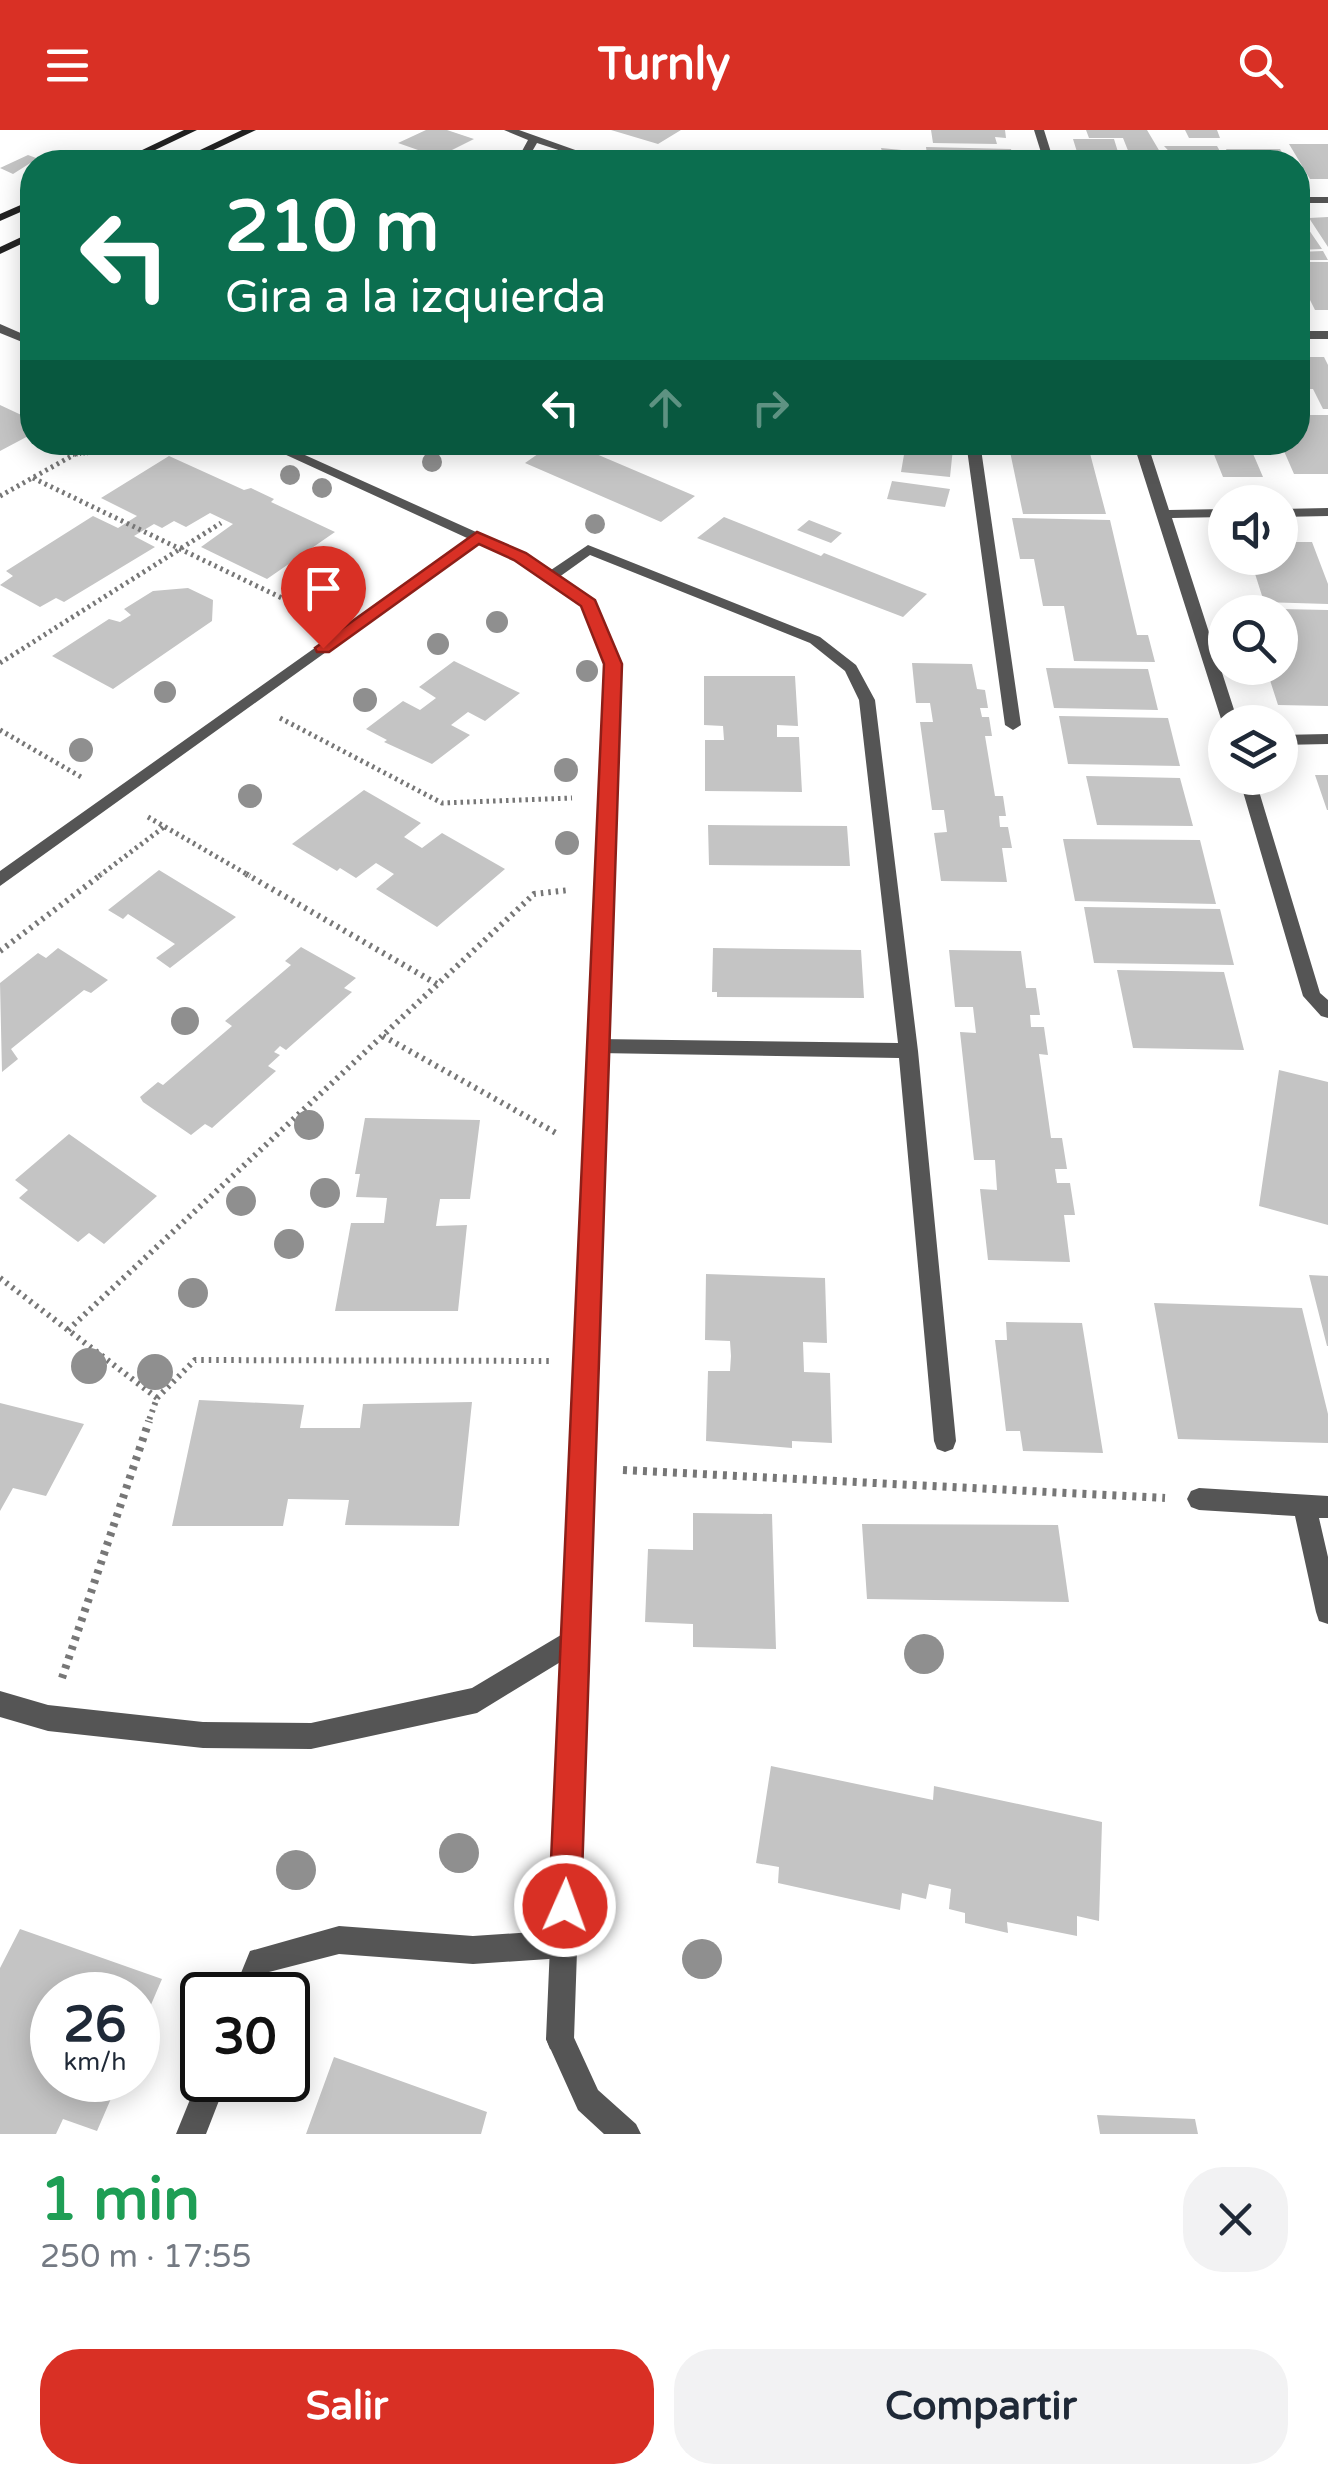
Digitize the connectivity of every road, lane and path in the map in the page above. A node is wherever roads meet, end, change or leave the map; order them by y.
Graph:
1 (192, 130) edge
2 (251, 130) edge
3 (509, 130) edge
4 (534, 139) junction
5 (148, 150) edge
6 (207, 150) edge
7 (528, 150) edge
8 (567, 150) edge
9 (73, 455) edge
10 (293, 455) edge
11 (975, 455) edge
12 (1145, 455) edge
13 (32, 478) junction
14 (0, 496) edge
15 (1328, 512) edge
16 (1208, 513) edge
17 (1298, 513) edge
18 (1165, 514) junction
19 (221, 524) dead end
20 (477, 537) junction
21 (180, 549) junction
22 (550, 577) junction
23 (348, 630) junction
24 (0, 663) edge
25 (248, 702) junction
26 (1225, 705) edge
27 (1012, 726) dead end
28 (0, 730) edge
29 (1298, 740) edge
30 (1328, 740) edge
31 (1252, 795) edge
32 (116, 797) junction
33 (608, 797) junction
34 (164, 827) junction
35 (0, 880) edge
36 (604, 886) junction
37 (0, 951) edge
38 (436, 984) junction
39 (1328, 1011) edge
40 (382, 1036) junction
41 (598, 1046) junction
42 (908, 1051) junction
43 (595, 1135) junction
44 (0, 1278) edge
45 (68, 1330) junction
46 (586, 1361) junction
47 (157, 1398) junction
48 (945, 1441) dead end
49 (582, 1468) junction
50 (1199, 1500) joint
51 (1317, 1507) edge
52 (1328, 1612) edge
53 (576, 1638) junction
54 (0, 1704) edge
55 (48, 1718) junction
56 (563, 1944) junction
57 (255, 1972) edge
58 (203, 2102) edge
59 (191, 2134) edge
60 (626, 2134) edge

1 - 5 main road
2 - 6 main road
3 - 4 street
4 - 7 street
4 - 8 street
9 - 13 path
10 - 20 street
11 - 27 street
12 - 18 street
13 - 14 path
13 - 21 path
15 - 17 street
16 - 18 street
18 - 26 street
19 - 21 path
20 - 22 street
20 - 23 street
21 - 23 path
21 - 24 path
22 - 33 street
22 - 42 street
23 - 25 street
25 - 32 street
25 - 33 path
28 - 32 path
29 - 30 street
31 - 39 street
32 - 34 path
32 - 35 street
33 - 36 street
34 - 37 path
34 - 38 path
36 - 38 path
36 - 41 street
38 - 40 path
40 - 43 path
40 - 45 path
41 - 42 street
41 - 43 street
42 - 48 street
43 - 46 street
44 - 45 path
45 - 47 path
46 - 47 path
46 - 49 street
47 - 55 path
49 - 50 path
49 - 53 street
50 - 51 street
51 - 52 street
53 - 55 street
53 - 56 street
54 - 55 street
56 - 57 street
56 - 60 street
58 - 59 street

